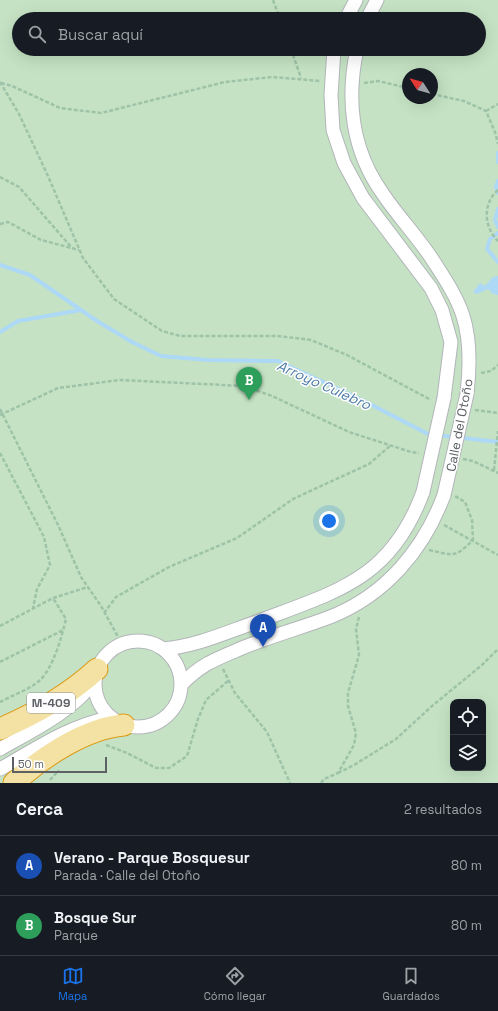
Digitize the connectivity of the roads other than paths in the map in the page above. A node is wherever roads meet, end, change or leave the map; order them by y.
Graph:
1 (356, 0) edge
2 (378, 0) edge
3 (350, 12) edge
4 (371, 12) edge
5 (333, 56) edge
6 (356, 56) edge
7 (163, 649) junction
8 (95, 676) junction
9 (181, 685) junction
10 (118, 722) junction
11 (0, 729) edge
12 (0, 750) edge
13 (0, 769) edge
14 (14, 783) edge

1 - 3 street
2 - 4 street
5 - 7 street, Calle del Otoño, bridge
6 - 9 street, Calle del Otoño, bridge
7 - 8 street
7 - 9 street
8 - 10 street
8 - 11 highway, M-409
8 - 12 street
9 - 10 street
10 - 13 street
10 - 14 highway

